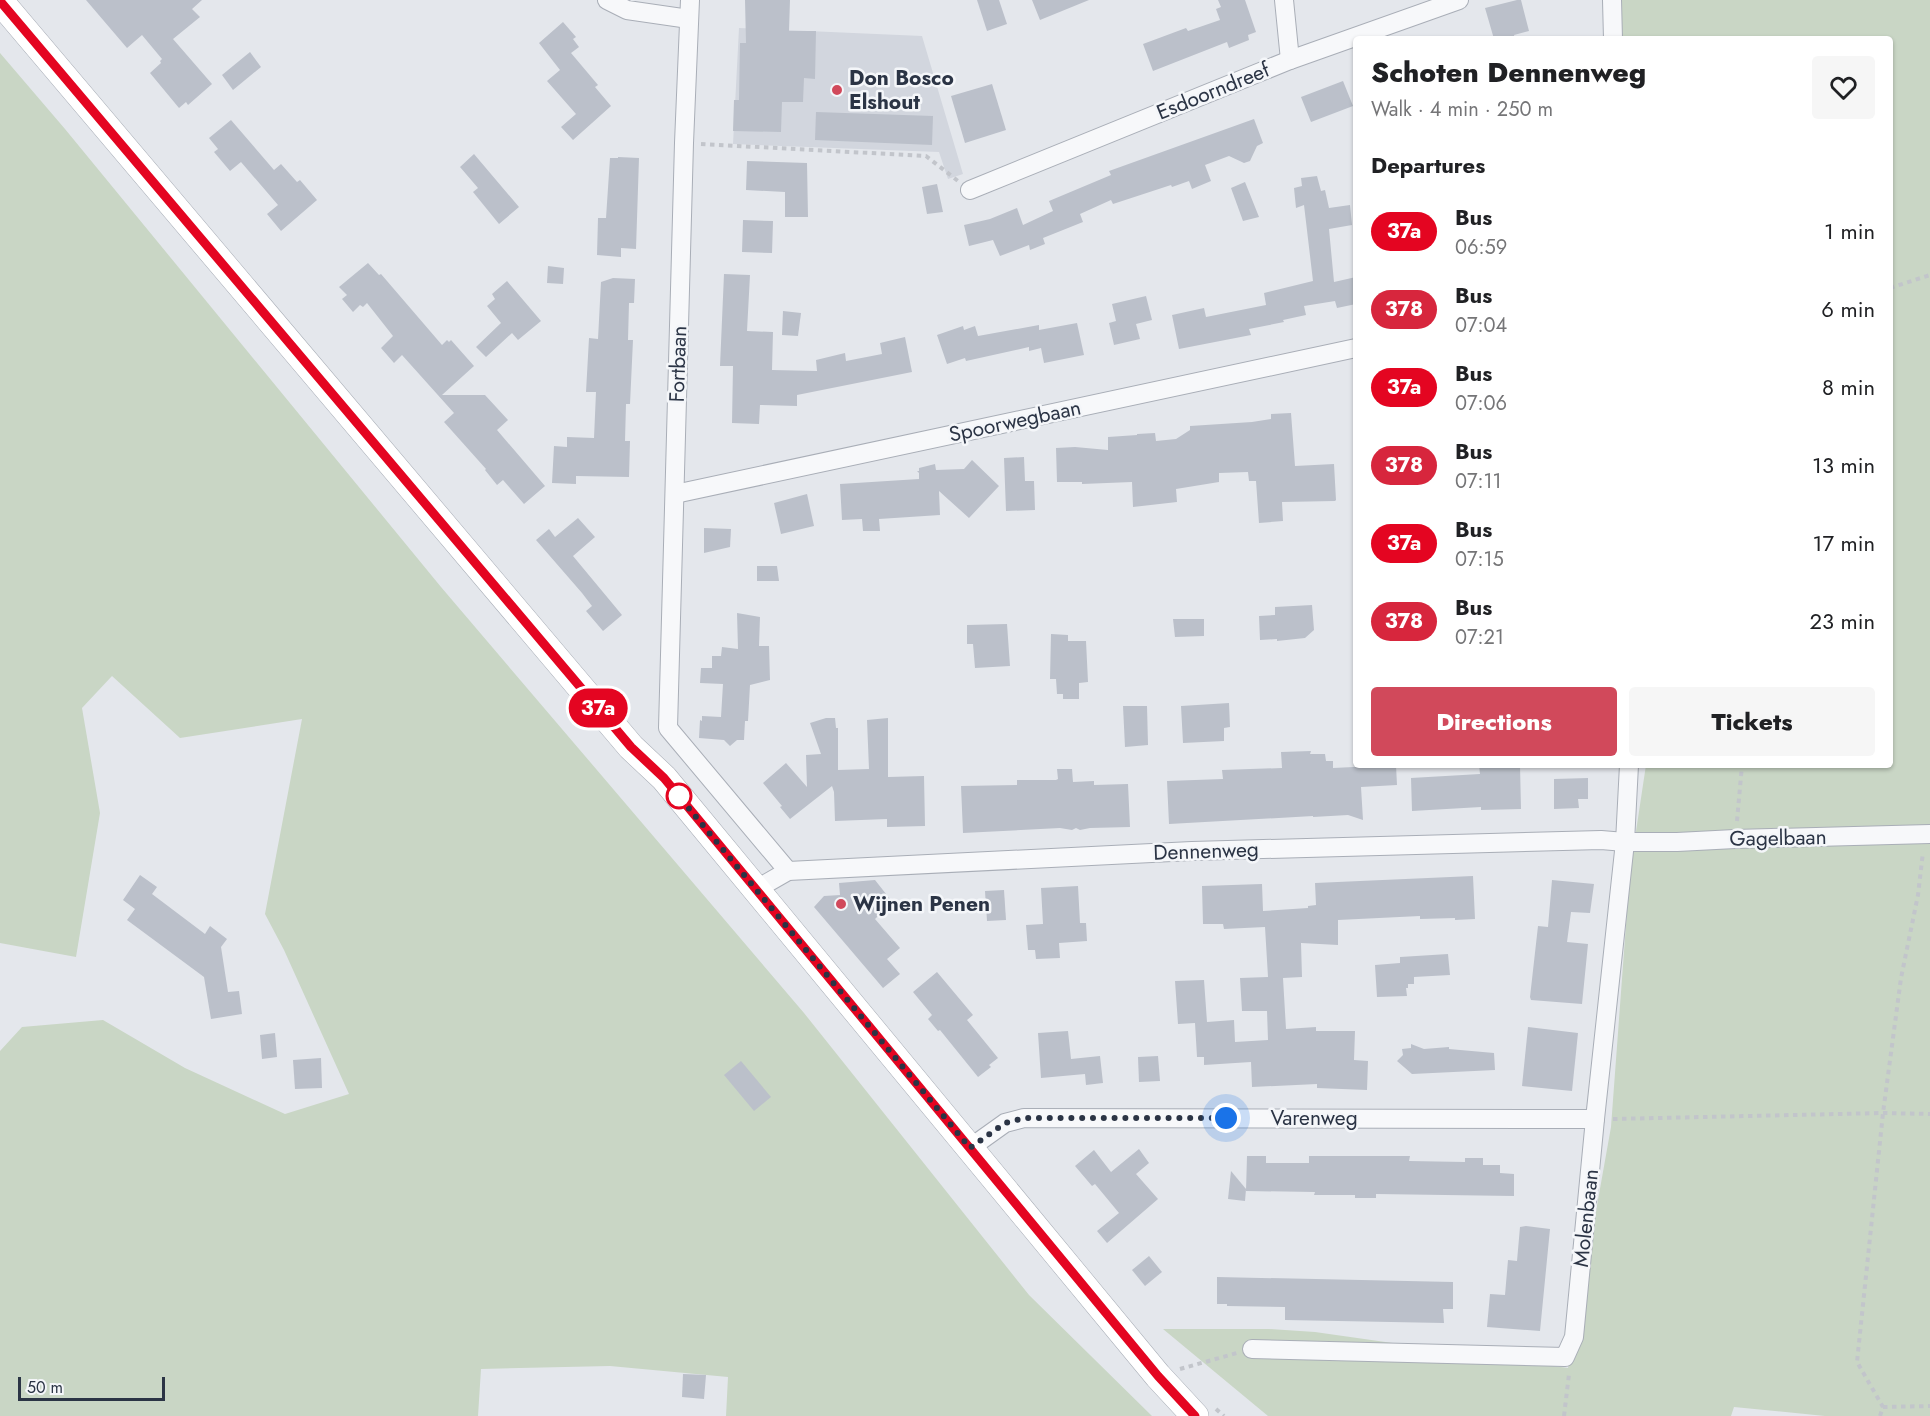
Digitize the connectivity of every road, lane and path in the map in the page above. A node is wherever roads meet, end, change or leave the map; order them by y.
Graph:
1 (607, 0) edge
2 (690, 0) edge
3 (1284, 0) edge
4 (1459, 0) edge
5 (1612, 0) edge
6 (0, 1) edge
7 (689, 19) junction
8 (1358, 36) edge
9 (1613, 36) edge
10 (1353, 38) edge
11 (1290, 60) junction
12 (684, 143) junction
13 (970, 190) joint
14 (1930, 275) edge
15 (1893, 287) edge
16 (1353, 349) edge
17 (675, 494) junction
18 (1629, 768) edge
19 (1742, 768) edge
20 (1927, 835) edge
21 (1735, 839) junction
22 (1625, 842) junction
23 (788, 871) junction
24 (756, 890) junction
25 (1883, 1113) junction
26 (1930, 1114) edge
27 (1595, 1119) junction
28 (970, 1148) junction
29 (1252, 1349) joint
30 (1158, 1376) junction
31 (1883, 1407) junction
32 (1930, 1407) edge
33 (1195, 1416) edge
34 (1880, 1416) edge

1 - 7 street
2 - 7 street, Fortbaan
3 - 11 street
4 - 8 street, Esdoorndreef
5 - 9 street
6 - 24 main road
7 - 12 street, Fortbaan
10 - 11 street, Esdoorndreef
11 - 13 street, Esdoorndreef
12 - 13 path
12 - 17 street, Fortbaan
14 - 15 path
16 - 17 street, Spoorwegbaan
17 - 23 street, Fortbaan
18 - 22 street, Molenbaan
19 - 21 path
20 - 21 street, Gagelbaan
20 - 25 path
21 - 22 street, Gagelbaan
22 - 23 street, Dennenweg
22 - 27 street, Molenbaan
23 - 24 street
24 - 28 main road
25 - 26 path
25 - 27 path
25 - 31 path
27 - 28 street, Varenweg
27 - 29 street, Molenbaan
28 - 30 main road
29 - 30 path
30 - 33 main road
31 - 32 path
31 - 34 path

